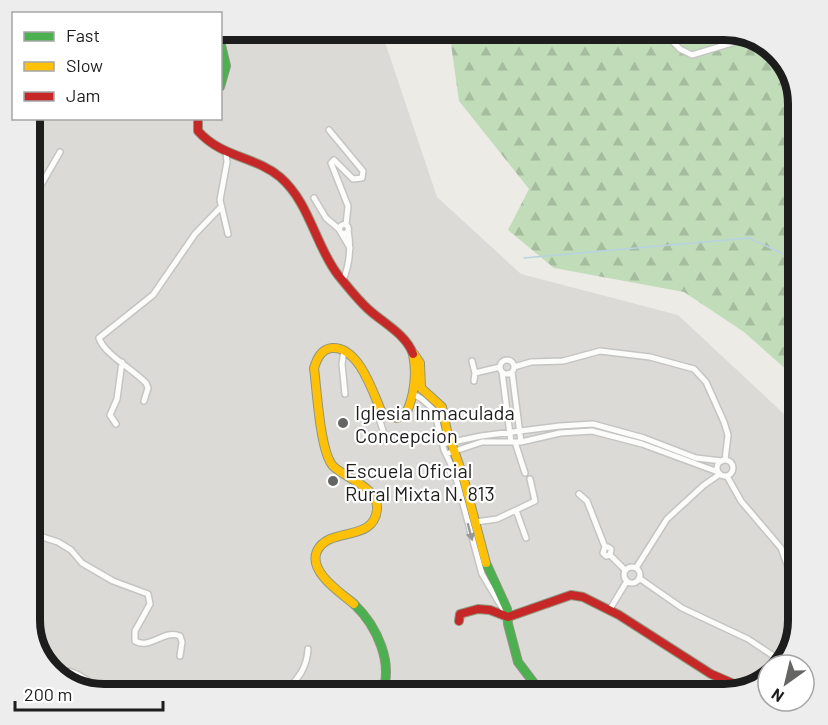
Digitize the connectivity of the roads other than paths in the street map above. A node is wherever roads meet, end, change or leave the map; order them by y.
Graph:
1 (671, 40) edge
2 (735, 42) edge
3 (222, 51) edge
4 (222, 82) edge
5 (198, 120) edge
6 (329, 130) dead end
7 (60, 152) dead end
8 (226, 153) junction
9 (41, 185) edge
10 (314, 198) dead end
11 (221, 207) junction
12 (347, 227) junction
13 (340, 230) junction
14 (228, 234) dead end
15 (350, 249) junction
16 (343, 280) junction
17 (344, 350) junction
18 (412, 353) junction
19 (472, 360) dead end
20 (122, 362) junction
21 (501, 369) junction
22 (513, 369) junction
23 (475, 373) junction
24 (474, 381) dead end
25 (345, 394) dead end
26 (413, 394) junction
27 (144, 401) dead end
28 (381, 410) junction
29 (116, 424) dead end
30 (520, 431) junction
31 (511, 433) junction
32 (386, 440) dead end
33 (452, 441) junction
34 (516, 442) junction
35 (443, 444) junction
36 (455, 450) junction
37 (446, 454) junction
38 (724, 461) junction
39 (525, 473) dead end
40 (719, 473) junction
41 (727, 476) junction
42 (530, 479) dead end
43 (579, 494) dead end
44 (514, 511) junction
45 (476, 522) junction
46 (41, 537) edge
47 (526, 538) dead end
48 (788, 567) edge
49 (636, 568) junction
50 (625, 570) junction
51 (639, 578) junction
52 (627, 581) junction
53 (610, 609) junction
54 (508, 617) junction
55 (459, 621) dead end
56 (308, 649) dead end
57 (770, 653) edge
58 (180, 656) dead end
59 (66, 671) edge
60 (93, 683) edge
61 (732, 683) edge
62 (293, 684) edge
63 (385, 684) edge
64 (535, 684) edge

1 - 2 street
3 - 4 main road
5 - 8 main road
6 - 12 street
7 - 9 street
8 - 11 street
8 - 16 main road
10 - 13 street
11 - 14 street
11 - 20 street
12 - 13 street
12 - 15 street
13 - 15 street
15 - 16 street
16 - 18 main road
17 - 25 street
17 - 28 main road
17 - 63 main road
18 - 26 main road
18 - 33 main road
19 - 23 street
20 - 27 street
20 - 29 street
21 - 22 street
21 - 22 street
21 - 23 street
21 - 31 street
22 - 30 street
22 - 38 street
23 - 24 street
26 - 28 main road
26 - 35 street
28 - 32 street
30 - 31 street
30 - 34 street
30 - 38 street
31 - 33 street
31 - 34 street
33 - 35 street
33 - 36 main road
34 - 36 street
34 - 39 street
34 - 40 street
35 - 37 street
36 - 37 street
36 - 45 main road
37 -> 54 street
38 - 40 street
38 - 41 street
40 - 41 street
40 - 49 street
41 - 48 street
42 - 44 street
43 - 50 street
44 - 45 street
44 - 47 street
45 - 54 main road
46 - 58 street
49 - 50 street
49 - 51 street
50 - 52 street
51 - 52 street
51 - 57 street
52 - 53 street
53 - 54 main road
53 - 61 main road
54 - 55 main road
54 - 64 main road
56 - 62 street
59 - 60 street

